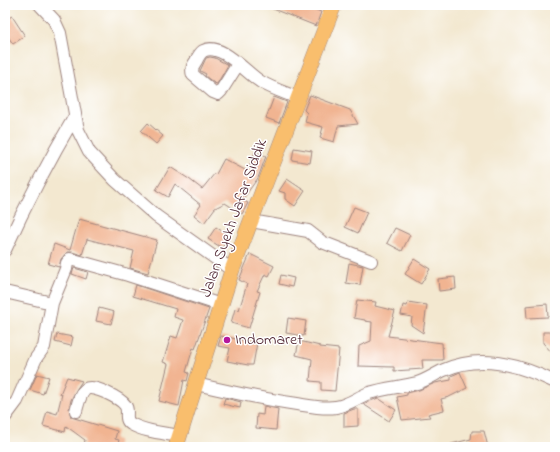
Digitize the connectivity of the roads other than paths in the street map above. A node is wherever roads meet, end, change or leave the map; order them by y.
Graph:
1 (40, 5) edge
2 (334, 5) edge
3 (238, 64) dead end
4 (298, 98) junction
5 (75, 116) junction
6 (252, 221) junction
7 (5, 250) edge
8 (371, 261) dead end
9 (232, 270) junction
10 (5, 292) edge
11 (52, 302) junction
12 (221, 305) junction
13 (555, 382) edge
14 (196, 384) junction
15 (76, 411) dead end
16 (5, 417) edge
17 (177, 442) edge

1 - 5 street
2 - 4 main road, Jalan Syekh Jafar Siddik
3 - 4 street
4 - 6 main road, Jalan Syekh Jafar Siddik
5 - 7 street
5 - 9 street
6 - 8 street
6 - 9 main road, Jalan Syekh Jafar Siddik
9 - 12 main road, Jalan Syekh Jafar Siddik
10 - 11 street
11 - 12 street
11 - 16 street
12 - 14 main road, Jalan Syekh Jafar Siddik
13 - 14 street
14 - 17 main road, Jalan Syekh Jafar Siddik
15 - 17 street

